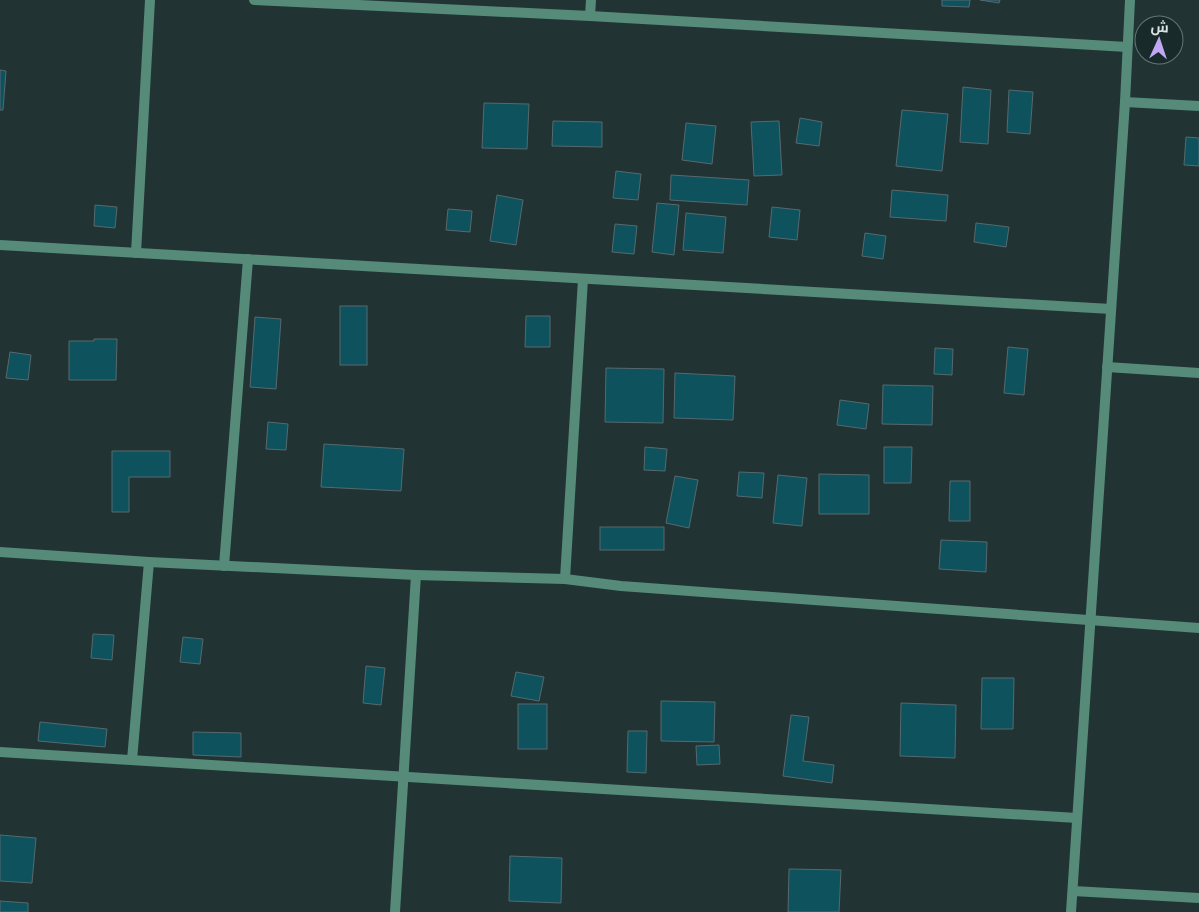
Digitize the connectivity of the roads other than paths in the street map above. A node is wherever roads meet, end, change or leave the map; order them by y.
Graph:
1 (150, 0) edge
2 (254, 0) edge
3 (591, 0) edge
4 (1130, 0) edge
5 (590, 16) junction
6 (1128, 47) junction
7 (1125, 102) junction
8 (1199, 106) edge
9 (0, 245) edge
10 (136, 253) junction
11 (248, 259) junction
12 (583, 279) junction
13 (1111, 309) junction
14 (1107, 367) junction
15 (1199, 373) edge
16 (0, 552) edge
17 (149, 562) junction
18 (224, 566) junction
19 (416, 575) junction
20 (565, 579) junction
21 (1090, 620) junction
22 (1199, 628) edge
23 (0, 752) edge
24 (132, 760) junction
25 (404, 777) junction
26 (1077, 818) junction
27 (1073, 891) junction
28 (1199, 898) edge
29 (395, 912) edge
30 (1071, 912) edge

1 - 10 street
2 - 5 street
3 - 5 street
4 - 6 street
5 - 6 street
6 - 7 street
7 - 8 street
7 - 13 street
9 - 10 street
10 - 11 street
11 - 12 street
11 - 18 street
12 - 13 street
12 - 20 street
13 - 14 street
14 - 15 street
14 - 21 street
16 - 17 street
17 - 18 street
17 - 24 street
18 - 19 street
19 - 20 street
19 - 25 street
20 - 21 street
21 - 22 street
21 - 26 street
23 - 24 street
24 - 25 street
25 - 26 street
25 - 29 street
26 - 27 street
27 - 28 street
27 - 30 street

